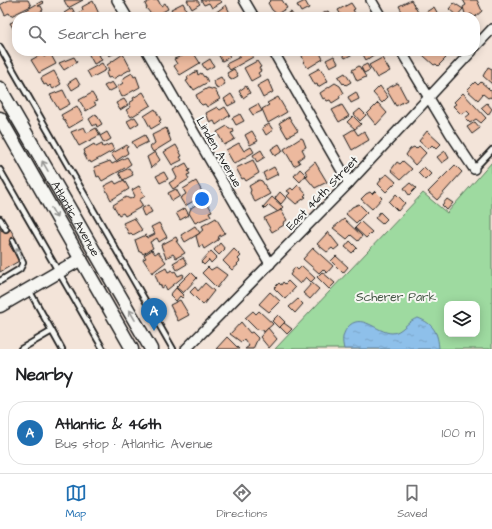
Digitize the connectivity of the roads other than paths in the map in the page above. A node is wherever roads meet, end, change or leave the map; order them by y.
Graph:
1 (117, 0) edge
2 (244, 0) edge
3 (371, 0) edge
4 (124, 12) edge
5 (251, 12) edge
6 (378, 12) edge
7 (492, 29) edge
8 (480, 42) edge
9 (0, 47) edge
10 (150, 56) edge
11 (276, 56) edge
12 (404, 56) edge
13 (467, 56) edge
14 (0, 88) edge
15 (428, 98) junction
16 (0, 118) edge
17 (492, 150) edge
18 (474, 169) joint
19 (0, 170) edge
20 (349, 183) junction
21 (0, 219) edge
22 (6, 229) dead end
23 (13, 241) dead end
24 (81, 259) junction
25 (270, 264) junction
26 (59, 272) junction
27 (0, 281) edge
28 (28, 289) junction
29 (0, 306) edge
30 (52, 331) junction
31 (21, 349) edge
32 (62, 349) edge
33 (103, 349) edge
34 (132, 349) edge
35 (151, 349) edge
36 (173, 349) edge
37 (186, 349) edge

1 - 4 street
2 - 5 street
3 - 6 street
7 - 8 street
9 - 36 lane
10 - 25 street, Linden Avenue
11 - 20 street
12 - 15 street
13 - 15 street, East 46th Street
35 -> 14 main road, Atlantic Avenue
15 - 18 street
15 - 20 street, East 46th Street
16 -> 24 main road, Atlantic Avenue
17 - 18 lane
19 - 26 lane
20 - 25 street, East 46th Street
21 - 22 lane
27 -> 23 lane
24 - 26 main road
24 - 34 main road, Atlantic Avenue
25 - 37 street, East 46th Street
26 - 28 main road
26 - 33 lane
28 - 29 main road
28 - 30 lane
30 - 31 lane
30 - 32 lane

